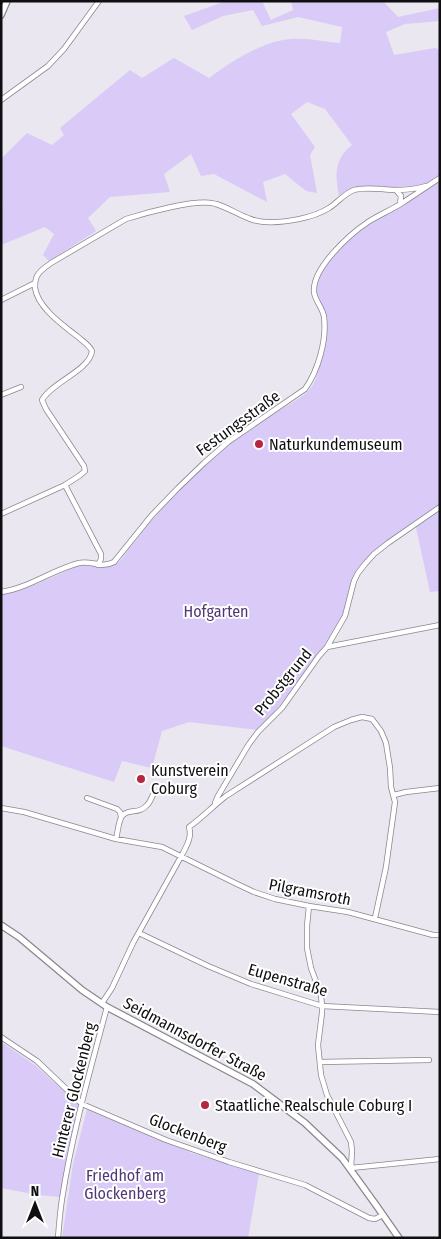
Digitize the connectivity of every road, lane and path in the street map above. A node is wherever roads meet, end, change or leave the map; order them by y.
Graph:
1 (7, 1) edge
2 (99, 1) edge
3 (1, 15) edge
4 (1, 100) edge
5 (440, 178) edge
6 (426, 186) junction
7 (396, 190) junction
8 (400, 204) junction
9 (35, 283) junction
10 (1, 300) edge
11 (21, 387) dead end
12 (1, 394) edge
13 (65, 485) junction
14 (440, 507) edge
15 (1, 514) edge
16 (98, 565) junction
17 (1, 592) edge
18 (440, 625) edge
19 (327, 647) junction
20 (440, 788) edge
21 (153, 795) dead end
22 (394, 795) junction
23 (87, 798) dead end
24 (215, 805) junction
25 (1, 808) edge
26 (121, 817) junction
27 (116, 839) junction
28 (181, 857) junction
29 (309, 906) junction
30 (375, 918) junction
31 (1, 925) edge
32 (139, 933) junction
33 (440, 936) edge
34 (104, 1005) junction
35 (322, 1006) junction
36 (440, 1012) edge
37 (1, 1037) edge
38 (430, 1060) dead end
39 (320, 1062) junction
40 (82, 1104) junction
41 (440, 1159) edge
42 (350, 1168) junction
43 (383, 1216) junction
44 (58, 1238) edge
45 (398, 1238) edge

1 - 3 street
2 - 4 street
5 - 6 street, Festungsstraße
6 - 7 street
6 - 8 street, Festungsstraße
7 - 8 street
7 - 9 street
8 - 16 street, Festungsstraße
9 - 10 street
9 - 13 street
11 - 12 street
13 - 15 street
13 - 16 street
14 - 19 street
16 - 17 street, Festungsstraße
18 - 19 street, Probstgrund
19 - 24 street, Probstgrund
20 - 22 street
21 - 26 street
22 - 24 street
22 - 30 street
23 - 26 street
24 - 28 street, Hinterer Glockenberg
25 - 27 street, Pilgramsroth
26 - 27 street
27 - 28 street, Pilgramsroth
28 - 29 street, Pilgramsroth
28 - 32 street, Hinterer Glockenberg
29 - 30 street, Pilgramsroth
29 - 35 street
30 - 33 street, Pilgramsroth
31 - 34 street, Seidmannsdorfer Straße
32 - 34 street, Hinterer Glockenberg
32 - 35 street, Eupenstraße
34 - 40 street, Hinterer Glockenberg
34 - 42 street, Seidmannsdorfer Straße
35 - 36 street, Eupenstraße
35 - 39 street
37 - 40 street, Glockenberg
38 - 39 street
39 - 42 street
40 - 43 street, Glockenberg
40 - 44 street, Hinterer Glockenberg
41 - 42 street
42 - 43 street, Seidmannsdorfer Straße
43 - 45 street, Seidmannsdorfer Straße

